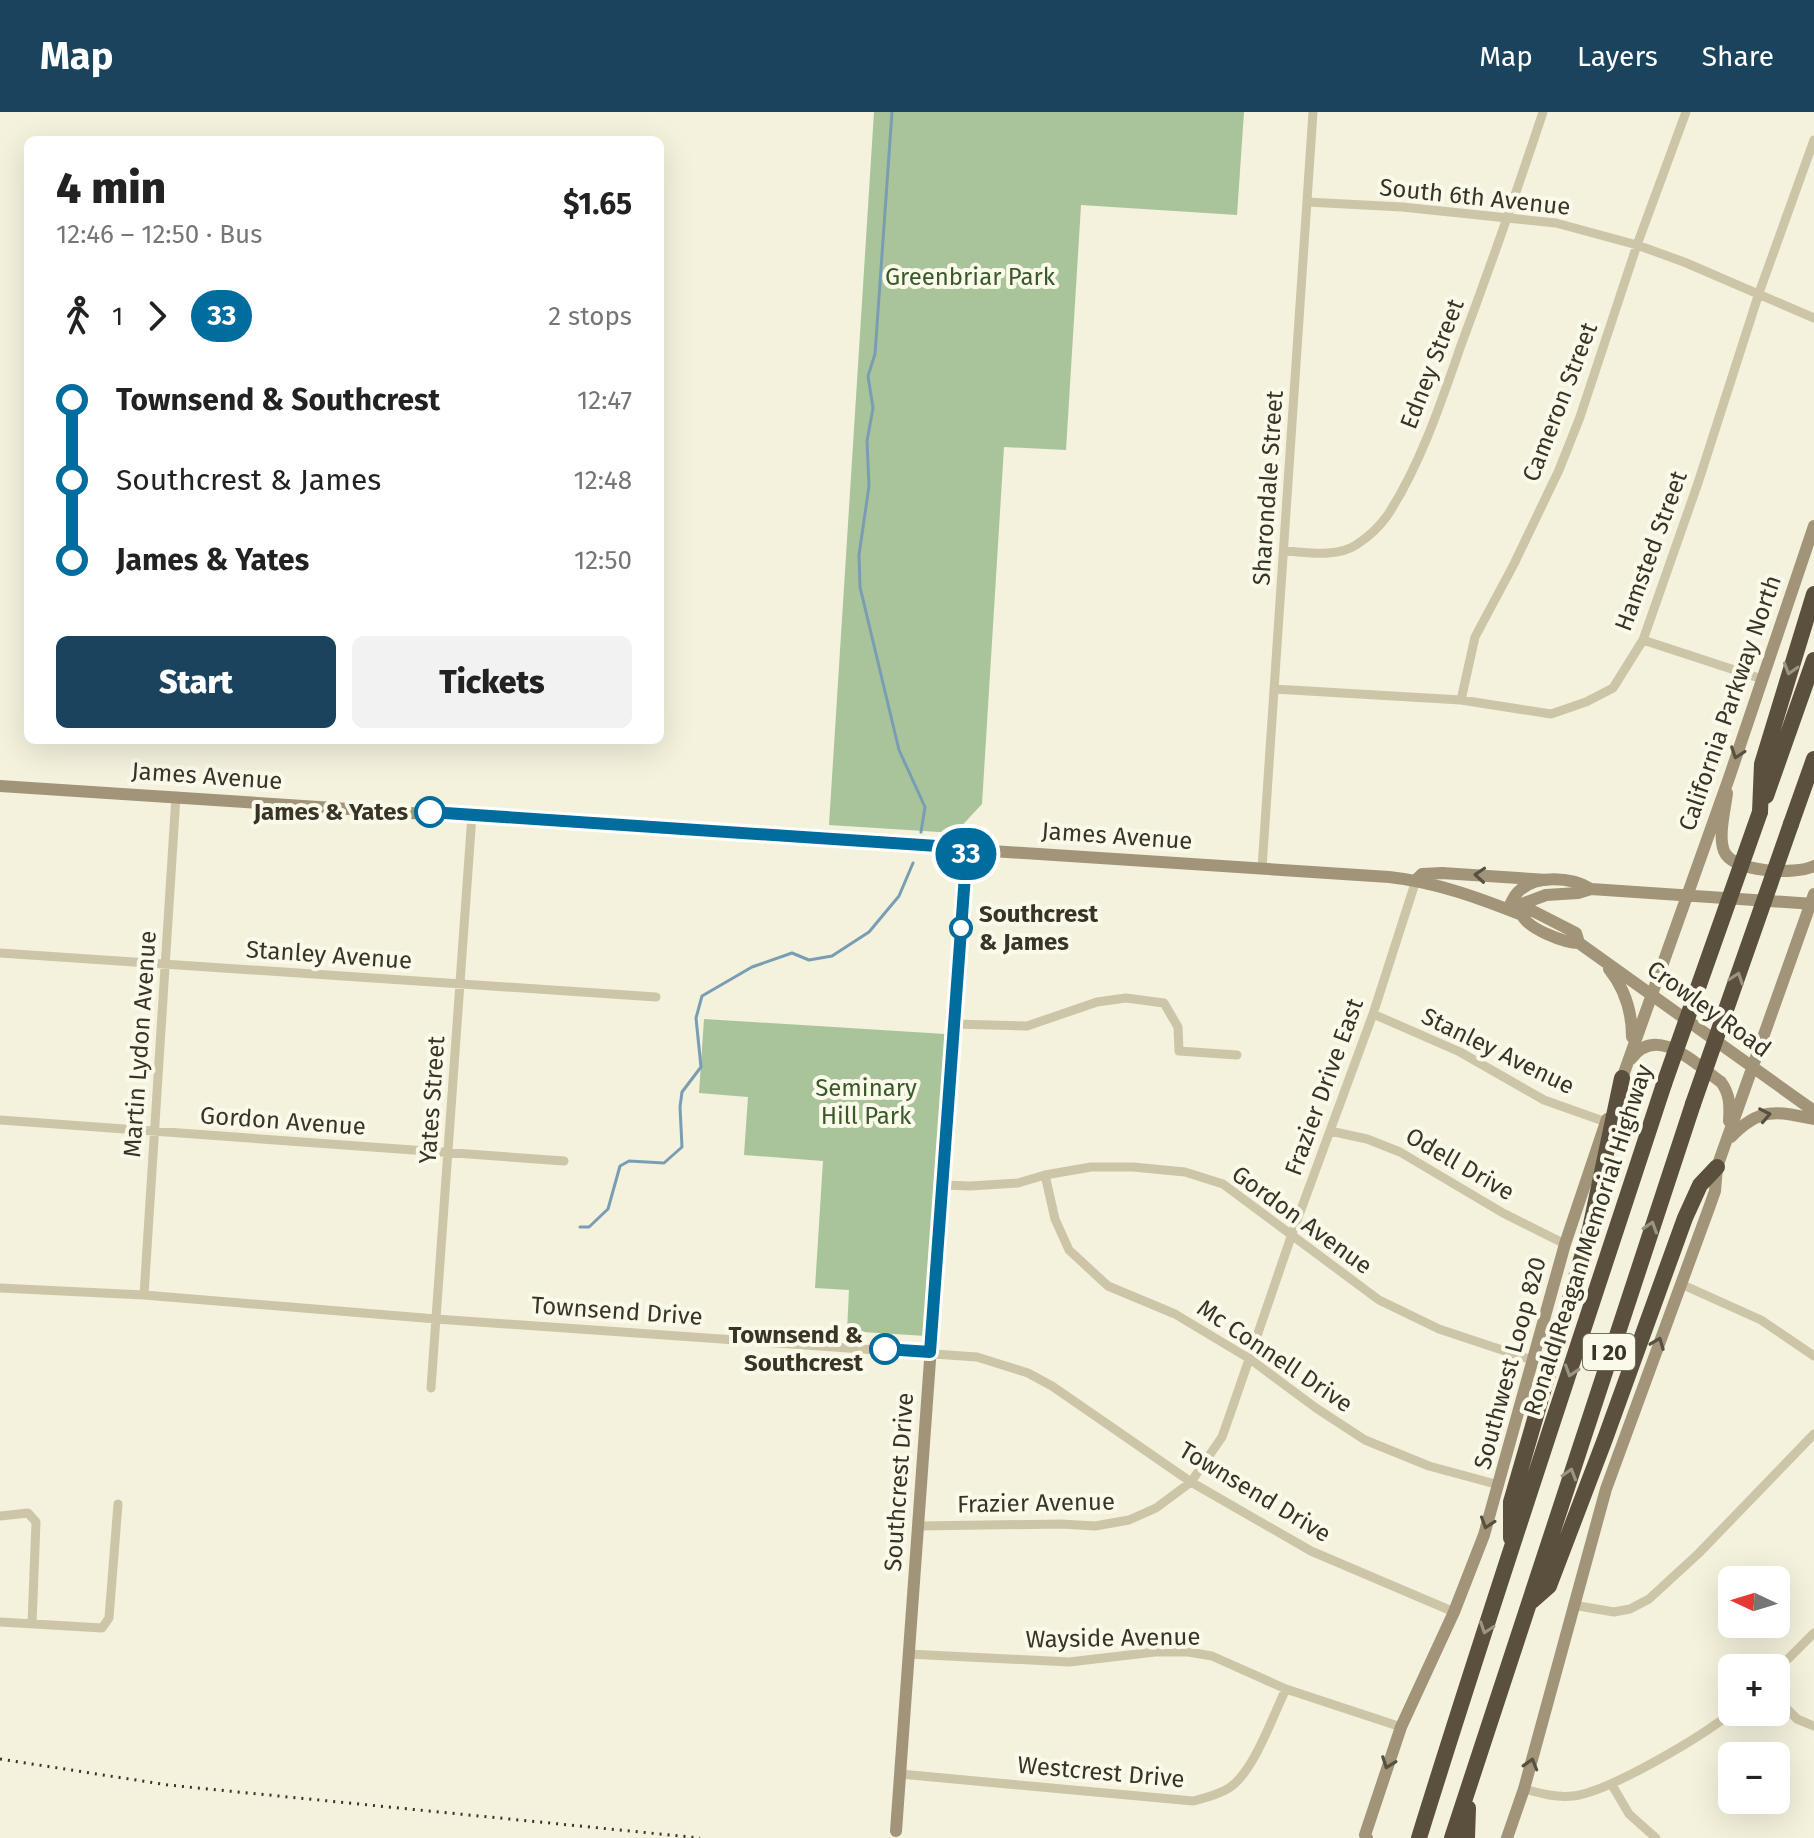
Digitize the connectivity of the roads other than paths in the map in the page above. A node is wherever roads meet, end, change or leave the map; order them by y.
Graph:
1 (1313, 112) edge
2 (1543, 112) edge
3 (1686, 112) edge
4 (1814, 140) edge
5 (1307, 202) junction
6 (1509, 216) junction
7 (1637, 245) junction
8 (1759, 293) junction
9 (1814, 318) edge
10 (1814, 526) edge
11 (1284, 551) junction
12 (1814, 594) edge
13 (1643, 640) junction
14 (1814, 660) edge
15 (1762, 679) junction
16 (1274, 689) junction
17 (1461, 700) junction
18 (1814, 759) edge
19 (1729, 778) junction
20 (0, 786) edge
21 (176, 796) junction
22 (1760, 812) junction
23 (472, 815) junction
24 (967, 848) junction
25 (1814, 866) edge
26 (1262, 868) junction
27 (1416, 880) junction
28 (1547, 880) junction
29 (1591, 889) junction
30 (1687, 894) junction
31 (1813, 900) edge
32 (1508, 909) junction
33 (0, 953) edge
34 (1599, 957) junction
35 (166, 964) junction
36 (460, 984) junction
37 (1650, 994) junction
38 (656, 997) dead end
39 (1373, 1014) junction
40 (954, 1024) junction
41 (1632, 1051) junction
42 (1237, 1055) dead end
43 (1752, 1067) junction
44 (1624, 1075) junction
45 (1814, 1111) edge
46 (1814, 1119) edge
47 (0, 1120) edge
48 (1606, 1122) junction
49 (153, 1131) junction
50 (1330, 1131) junction
51 (1728, 1137) junction
52 (448, 1153) junction
53 (564, 1161) dead end
54 (1717, 1167) junction
55 (1045, 1175) junction
56 (942, 1185) junction
57 (1292, 1234) junction
58 (1565, 1244) junction
59 (1681, 1284) junction
60 (0, 1288) edge
61 (144, 1295) junction
62 (436, 1319) junction
63 (930, 1352) junction
64 (1814, 1356) edge
65 (1250, 1359) junction
66 (1532, 1360) junction
67 (431, 1388) dead end
68 (1814, 1434) edge
69 (1191, 1482) junction
70 (1499, 1485) junction
71 (118, 1504) dead end
72 (0, 1516) edge
73 (918, 1526) junction
74 (1511, 1554) junction
75 (1531, 1602) junction
76 (1573, 1605) junction
77 (1454, 1612) junction
78 (0, 1622) edge
79 (32, 1624) junction
80 (1814, 1633) edge
81 (908, 1654) junction
82 (1790, 1657) edge
83 (1286, 1689) junction
84 (1790, 1712) edge
85 (1718, 1721) edge
86 (1814, 1726) edge
87 (1401, 1727) junction
88 (900, 1774) junction
89 (1612, 1785) junction
90 (1524, 1789) junction
91 (896, 1831) dead end
92 (1461, 1835) edge
93 (1418, 1837) edge
94 (1367, 1838) edge
95 (1507, 1838) edge
96 (1656, 1838) edge

1 - 5 street, Sharondale Street
2 - 6 street, Edney Street
3 - 7 street, Cameron Street
4 - 8 street, Hamsted Street
5 - 6 street, South 6th Avenue
5 - 11 street, Sharondale Street
6 - 7 street, South 6th Avenue
6 - 11 street, Edney Street
7 - 8 street, South 6th Avenue
7 - 17 street, Cameron Street
8 - 9 street, South 6th Avenue
8 - 13 street, Hamsted Street
10 - 15 main road, California Parkway North
11 - 16 street, Sharondale Street
12 -> 22 highway
13 - 15 street
13 - 17 street, Hamsted Street
14 - 22 highway, Ronald Reagan Memorial Highway / I 20
15 -> 19 main road, California Parkway North
16 - 17 street, Hamsted Street
16 - 26 street, Sharondale Street
75 -> 18 highway, I 20, bridge
19 - 25 main road
19 - 30 main road, California Parkway North
20 - 21 main road, James Avenue
21 - 23 main road, James Avenue
21 - 35 street, Martin Lydon Avenue
22 -> 74 highway, Ronald Reagan Memorial Highway / I 20, bridge
23 - 24 main road, James Avenue
23 - 36 street, Yates Street
24 - 26 main road, James Avenue
24 - 40 main road, Southcrest Drive
26 - 27 main road, James Avenue
28 -> 27 main road
27 - 32 main road, James Avenue
27 - 39 street, Frazier Drive East
28 - 29 main road
28 - 32 main road
29 - 30 main road
29 - 32 main road
30 - 31 main road
30 - 37 main road, Southwest Loop 820
31 - 43 main road
32 - 34 main road, Crowley Road
33 - 35 street, Stanley Avenue
34 - 37 main road, Crowley Road
34 - 41 main road
35 - 36 street, Stanley Avenue
35 - 49 street, Martin Lydon Avenue
36 - 38 street, Stanley Avenue
36 - 52 street, Yates Street
37 - 41 main road, Southwest Loop 820
37 - 43 main road, Crowley Road
39 - 48 street, Stanley Avenue
39 - 50 street, Frazier Drive East
40 - 42 street
40 - 56 main road, Southcrest Drive
41 - 44 main road, Southwest Loop 820
43 - 45 main road, Crowley Road
43 - 51 main road
44 - 48 main road, Southwest Loop 820
44 - 51 main road
44 - 74 highway
51 -> 46 main road
47 - 49 street, Gordon Avenue
48 - 58 main road, Southwest Loop 820
49 - 52 street, Gordon Avenue
49 - 61 street, Martin Lydon Avenue
50 - 57 street, Frazier Drive East
50 - 58 street, Odell Drive
51 - 54 main road
52 - 53 street, Gordon Avenue
52 - 62 street, Yates Street
54 - 59 main road
54 - 75 highway
55 - 56 street, Gordon Avenue
55 - 57 street, Gordon Avenue
55 - 65 street, Mc Connell Drive
56 - 63 main road, Southcrest Drive
57 - 65 street, Frazier Drive East
57 - 66 street, Gordon Avenue
58 - 66 main road, Southwest Loop 820
59 - 64 street
76 -> 59 main road
60 - 61 street, Townsend Drive
61 - 62 street, Townsend Drive
62 - 63 street, Townsend Drive
62 - 67 street, Yates Street
63 - 69 street, Townsend Drive
63 - 73 main road, Southcrest Drive
65 - 69 street, Frazier Drive East
65 - 70 street, Mc Connell Drive
66 - 70 main road, Southwest Loop 820
68 - 76 street
69 - 73 street, Frazier Avenue
69 - 77 street, Townsend Drive
70 -> 77 main road, Southwest Loop 820
71 - 79 street
72 - 79 street
73 - 81 main road, Southcrest Drive
74 -> 93 highway, Ronald Reagan Memorial Highway / I 20
75 - 92 highway, I 20
90 -> 76 main road
77 - 87 main road, Southwest Loop 820
78 - 79 street
80 - 82 street
81 - 83 street, Wayside Avenue
81 - 88 main road, Southcrest Drive
83 - 87 street, Wayside Avenue
83 - 88 street, Westcrest Drive
84 - 86 street
85 - 89 street
87 -> 94 main road, Southwest Loop 820
88 - 91 main road, Southcrest Drive
89 - 90 street
89 - 96 street
90 - 95 main road

